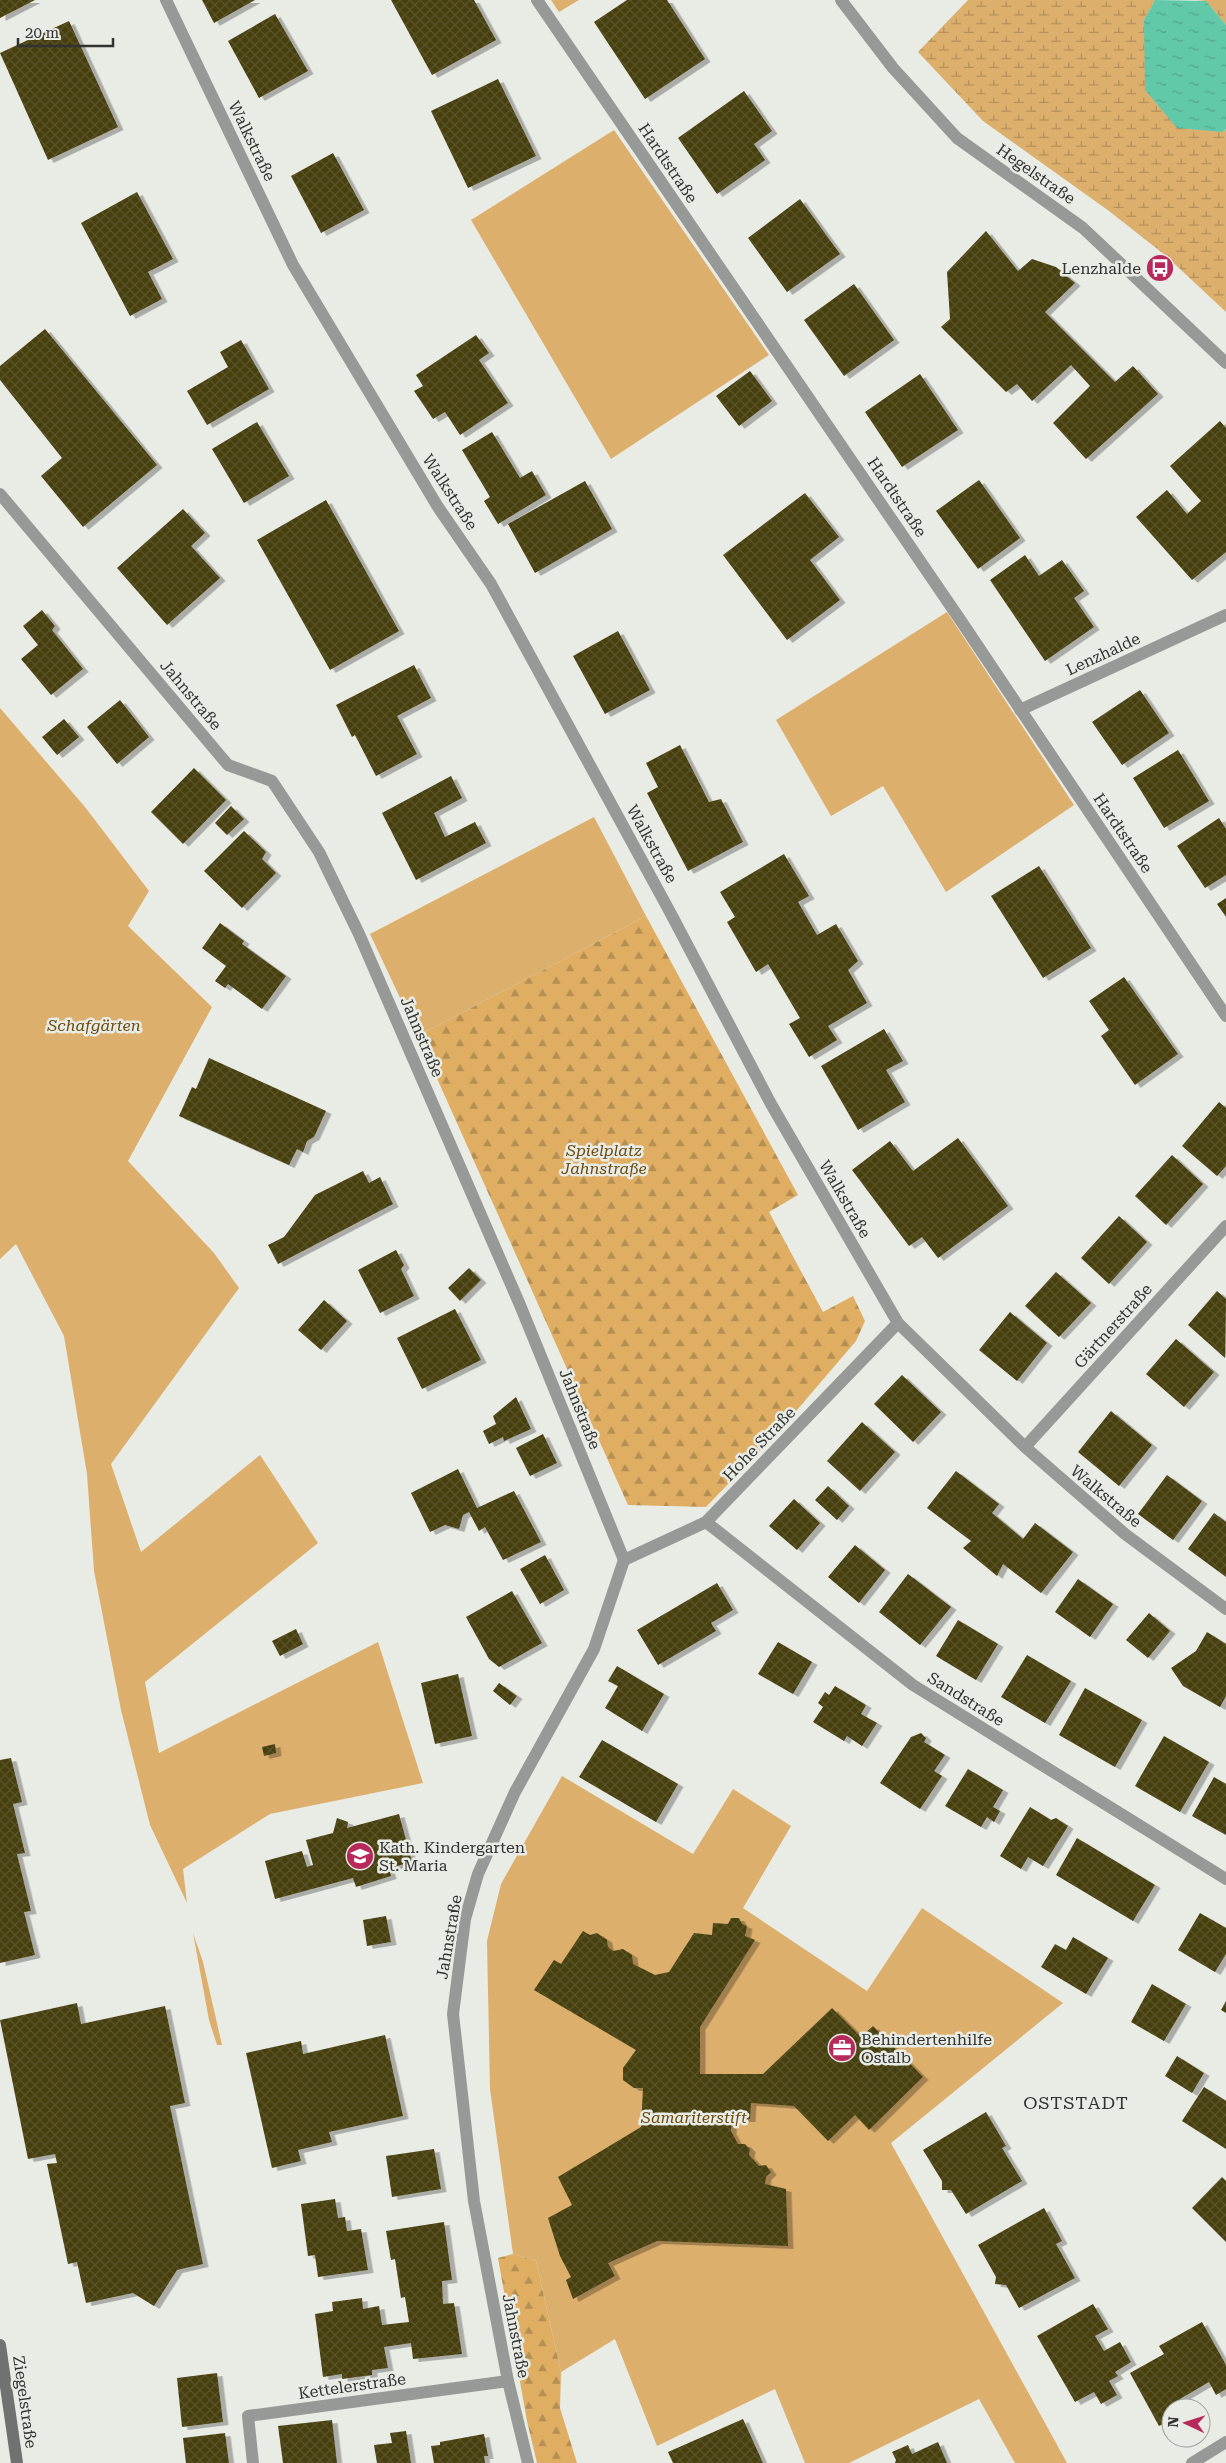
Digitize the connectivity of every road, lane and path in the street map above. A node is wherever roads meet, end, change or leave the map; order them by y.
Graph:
1 (166, 0) edge
2 (537, 0) edge
3 (841, 0) edge
4 (1226, 363) edge
5 (0, 494) edge
6 (1226, 615) edge
7 (1020, 710) junction
8 (1226, 1016) edge
9 (1226, 1226) edge
10 (898, 1324) junction
11 (1025, 1447) junction
12 (706, 1522) junction
13 (624, 1560) junction
14 (1226, 1610) edge
15 (1226, 1879) edge
16 (0, 2345) edge
17 (508, 2381) junction
18 (1226, 2442) edge
19 (17, 2463) edge
20 (253, 2463) edge
21 (528, 2463) edge
22 (1192, 2463) edge

1 - 10 street, Walkstraße
2 - 7 street, Hardtstraße
3 - 4 street, Hegelstraße
5 - 13 street, Jahnstraße
6 - 7 street, Lenzhalde
7 - 8 street, Hardtstraße
9 - 11 street, Gärtnerstraße
10 - 11 street, Walkstraße
10 - 12 street, Hohe Straße
11 - 14 street, Walkstraße
12 - 13 street, Hohe Straße
12 - 15 street, Sandstraße
13 - 17 street, Jahnstraße
16 - 19 main road, Ziegelstraße
17 - 20 street, Kettelerstraße
17 - 21 street, Jahnstraße
18 - 22 street

